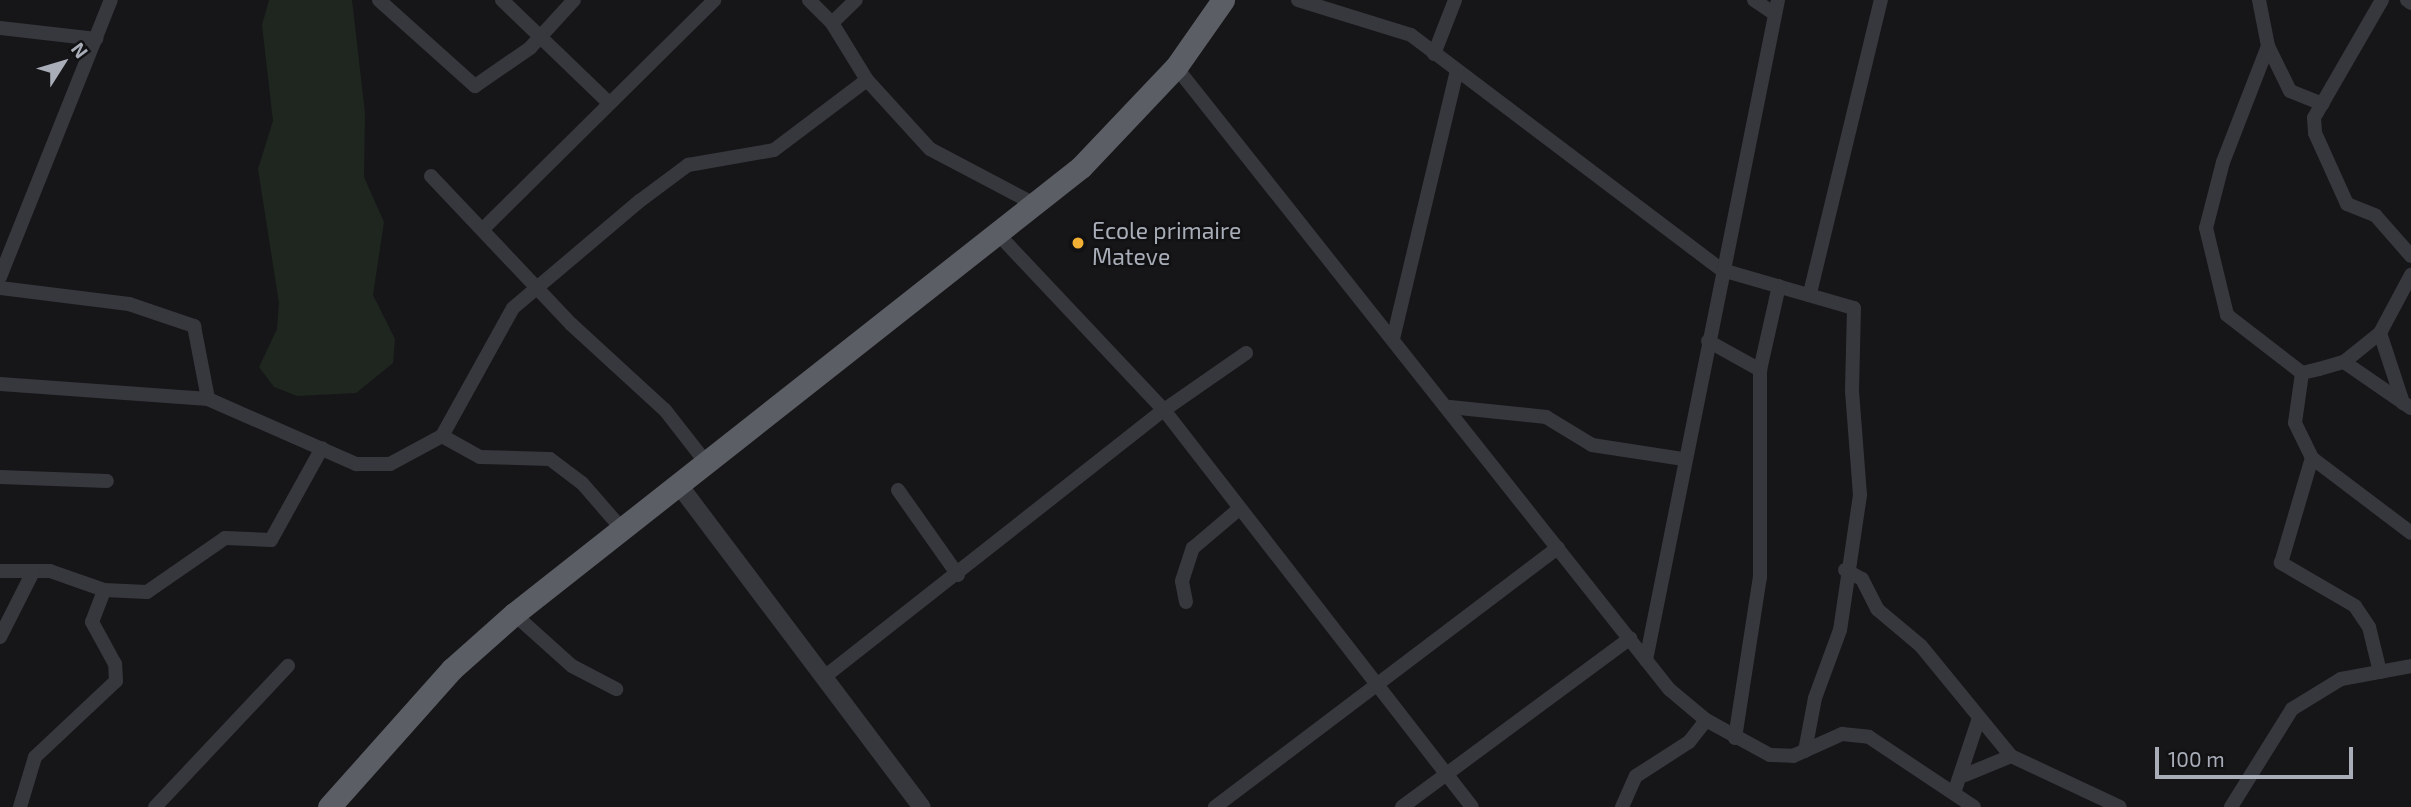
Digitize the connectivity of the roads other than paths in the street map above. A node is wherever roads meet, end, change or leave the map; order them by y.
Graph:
1 (110, 0) edge
2 (379, 0) edge
3 (502, 0) edge
4 (574, 0) edge
5 (714, 0) edge
6 (809, 0) edge
7 (856, 0) edge
8 (1223, 0) edge
9 (1298, 0) edge
10 (1455, 0) edge
11 (1754, 0) edge
12 (1881, 0) edge
13 (2259, 0) edge
14 (2382, 0) edge
15 (1777, 7) edge
16 (832, 23) junction
17 (0, 28) edge
18 (542, 33) junction
19 (96, 40) junction
20 (2267, 46) junction
21 (1434, 54) junction
22 (1176, 67) junction
23 (1458, 71) junction
24 (867, 80) junction
25 (606, 100) junction
26 (2322, 104) junction
27 (431, 176) dead end
28 (1036, 205) junction
29 (484, 228) junction
30 (998, 234) junction
31 (2411, 256) edge
32 (1722, 270) junction
33 (2411, 275) edge
34 (0, 277) edge
35 (1779, 286) junction
36 (540, 287) junction
37 (0, 288) edge
38 (1810, 293) junction
39 (2380, 333) junction
40 (1393, 339) junction
41 (1708, 341) junction
42 (1246, 353) dead end
43 (2344, 362) junction
44 (1760, 370) junction
45 (2302, 373) junction
46 (0, 384) edge
47 (208, 399) junction
48 (2407, 406) edge
49 (1450, 407) junction
50 (1164, 410) junction
51 (442, 436) junction
52 (323, 448) junction
53 (2312, 458) junction
54 (1684, 460) junction
55 (707, 464) junction
56 (0, 477) edge
57 (107, 481) dead end
58 (679, 485) junction
59 (898, 490) dead end
60 (1239, 509) junction
61 (622, 529) junction
62 (2411, 533) edge
63 (1558, 548) junction
64 (0, 570) edge
65 (1845, 570) junction
66 (33, 572) junction
67 (958, 575) junction
68 (104, 590) junction
69 (1186, 603) dead end
70 (514, 614) junction
71 (0, 637) edge
72 (1630, 638) junction
73 (1646, 660) junction
74 (288, 666) dead end
75 (2411, 666) edge
76 (2380, 672) junction
77 (823, 678) junction
78 (1374, 686) junction
79 (616, 689) dead end
80 (1979, 718) junction
81 (1706, 720) junction
82 (1735, 738) junction
83 (1805, 751) junction
84 (2011, 756) junction
85 (1444, 774) junction
86 (1965, 775) junction
87 (1955, 790) junction
88 (20, 807) edge
89 (155, 807) edge
90 (329, 807) edge
91 (922, 807) edge
92 (1216, 807) edge
93 (1402, 807) edge
94 (1472, 807) edge
95 (1622, 807) edge
96 (1974, 807) edge
97 (2120, 807) edge
98 (2231, 807) edge

1 - 19 street
2 - 18 street
3 - 18 street
4 - 18 street
5 - 25 street
6 - 16 street
7 - 16 street
8 - 22 highway
9 - 21 street
10 - 21 street
11 - 15 street
12 - 38 street
13 - 20 street
14 - 26 street
15 - 32 street
16 - 24 street
17 - 19 street
18 - 25 street
19 - 34 street
20 - 26 street
20 - 45 street
21 - 23 street
22 - 28 highway
22 - 40 street
23 - 32 street
23 - 40 street
24 - 28 street
24 - 36 street
25 - 29 street
26 - 31 street
27 - 29 street
28 - 30 highway
29 - 36 street
30 - 50 street
30 - 55 highway
32 - 35 street
32 - 41 street
33 - 39 street
35 - 38 street
35 - 44 street
36 - 51 street
36 - 55 street
37 - 47 street
38 - 65 street
39 - 43 street
39 - 48 street
40 - 49 street
41 - 44 street
41 - 54 street
42 - 50 street
43 - 45 street
43 - 48 street
44 - 82 street
45 - 53 street
46 - 47 street
47 - 52 street
49 - 54 street
49 - 63 street
50 - 60 street
50 - 67 street
51 - 52 street
51 - 61 street
52 - 68 street
53 - 62 street
53 - 76 street
54 - 73 street
55 - 58 highway
56 - 57 street
58 - 61 highway
58 - 77 street
59 - 67 street
60 - 69 street
60 - 78 street
61 - 70 highway
63 - 72 street
63 - 78 street
64 - 66 street
65 - 80 street
65 - 83 street
66 - 68 street
66 - 71 street
67 - 77 street
68 - 88 street
70 - 79 street
70 - 90 highway
72 - 73 street
72 - 85 street
73 - 81 street
74 - 89 street
75 - 76 street
76 - 98 street
77 - 91 street
78 - 85 street
78 - 92 street
80 - 84 street
80 - 86 street
81 - 82 street
81 - 95 street
82 - 83 street
83 - 87 street
84 - 86 street
84 - 97 street
85 - 93 street
85 - 94 street
86 - 87 street
87 - 96 street

